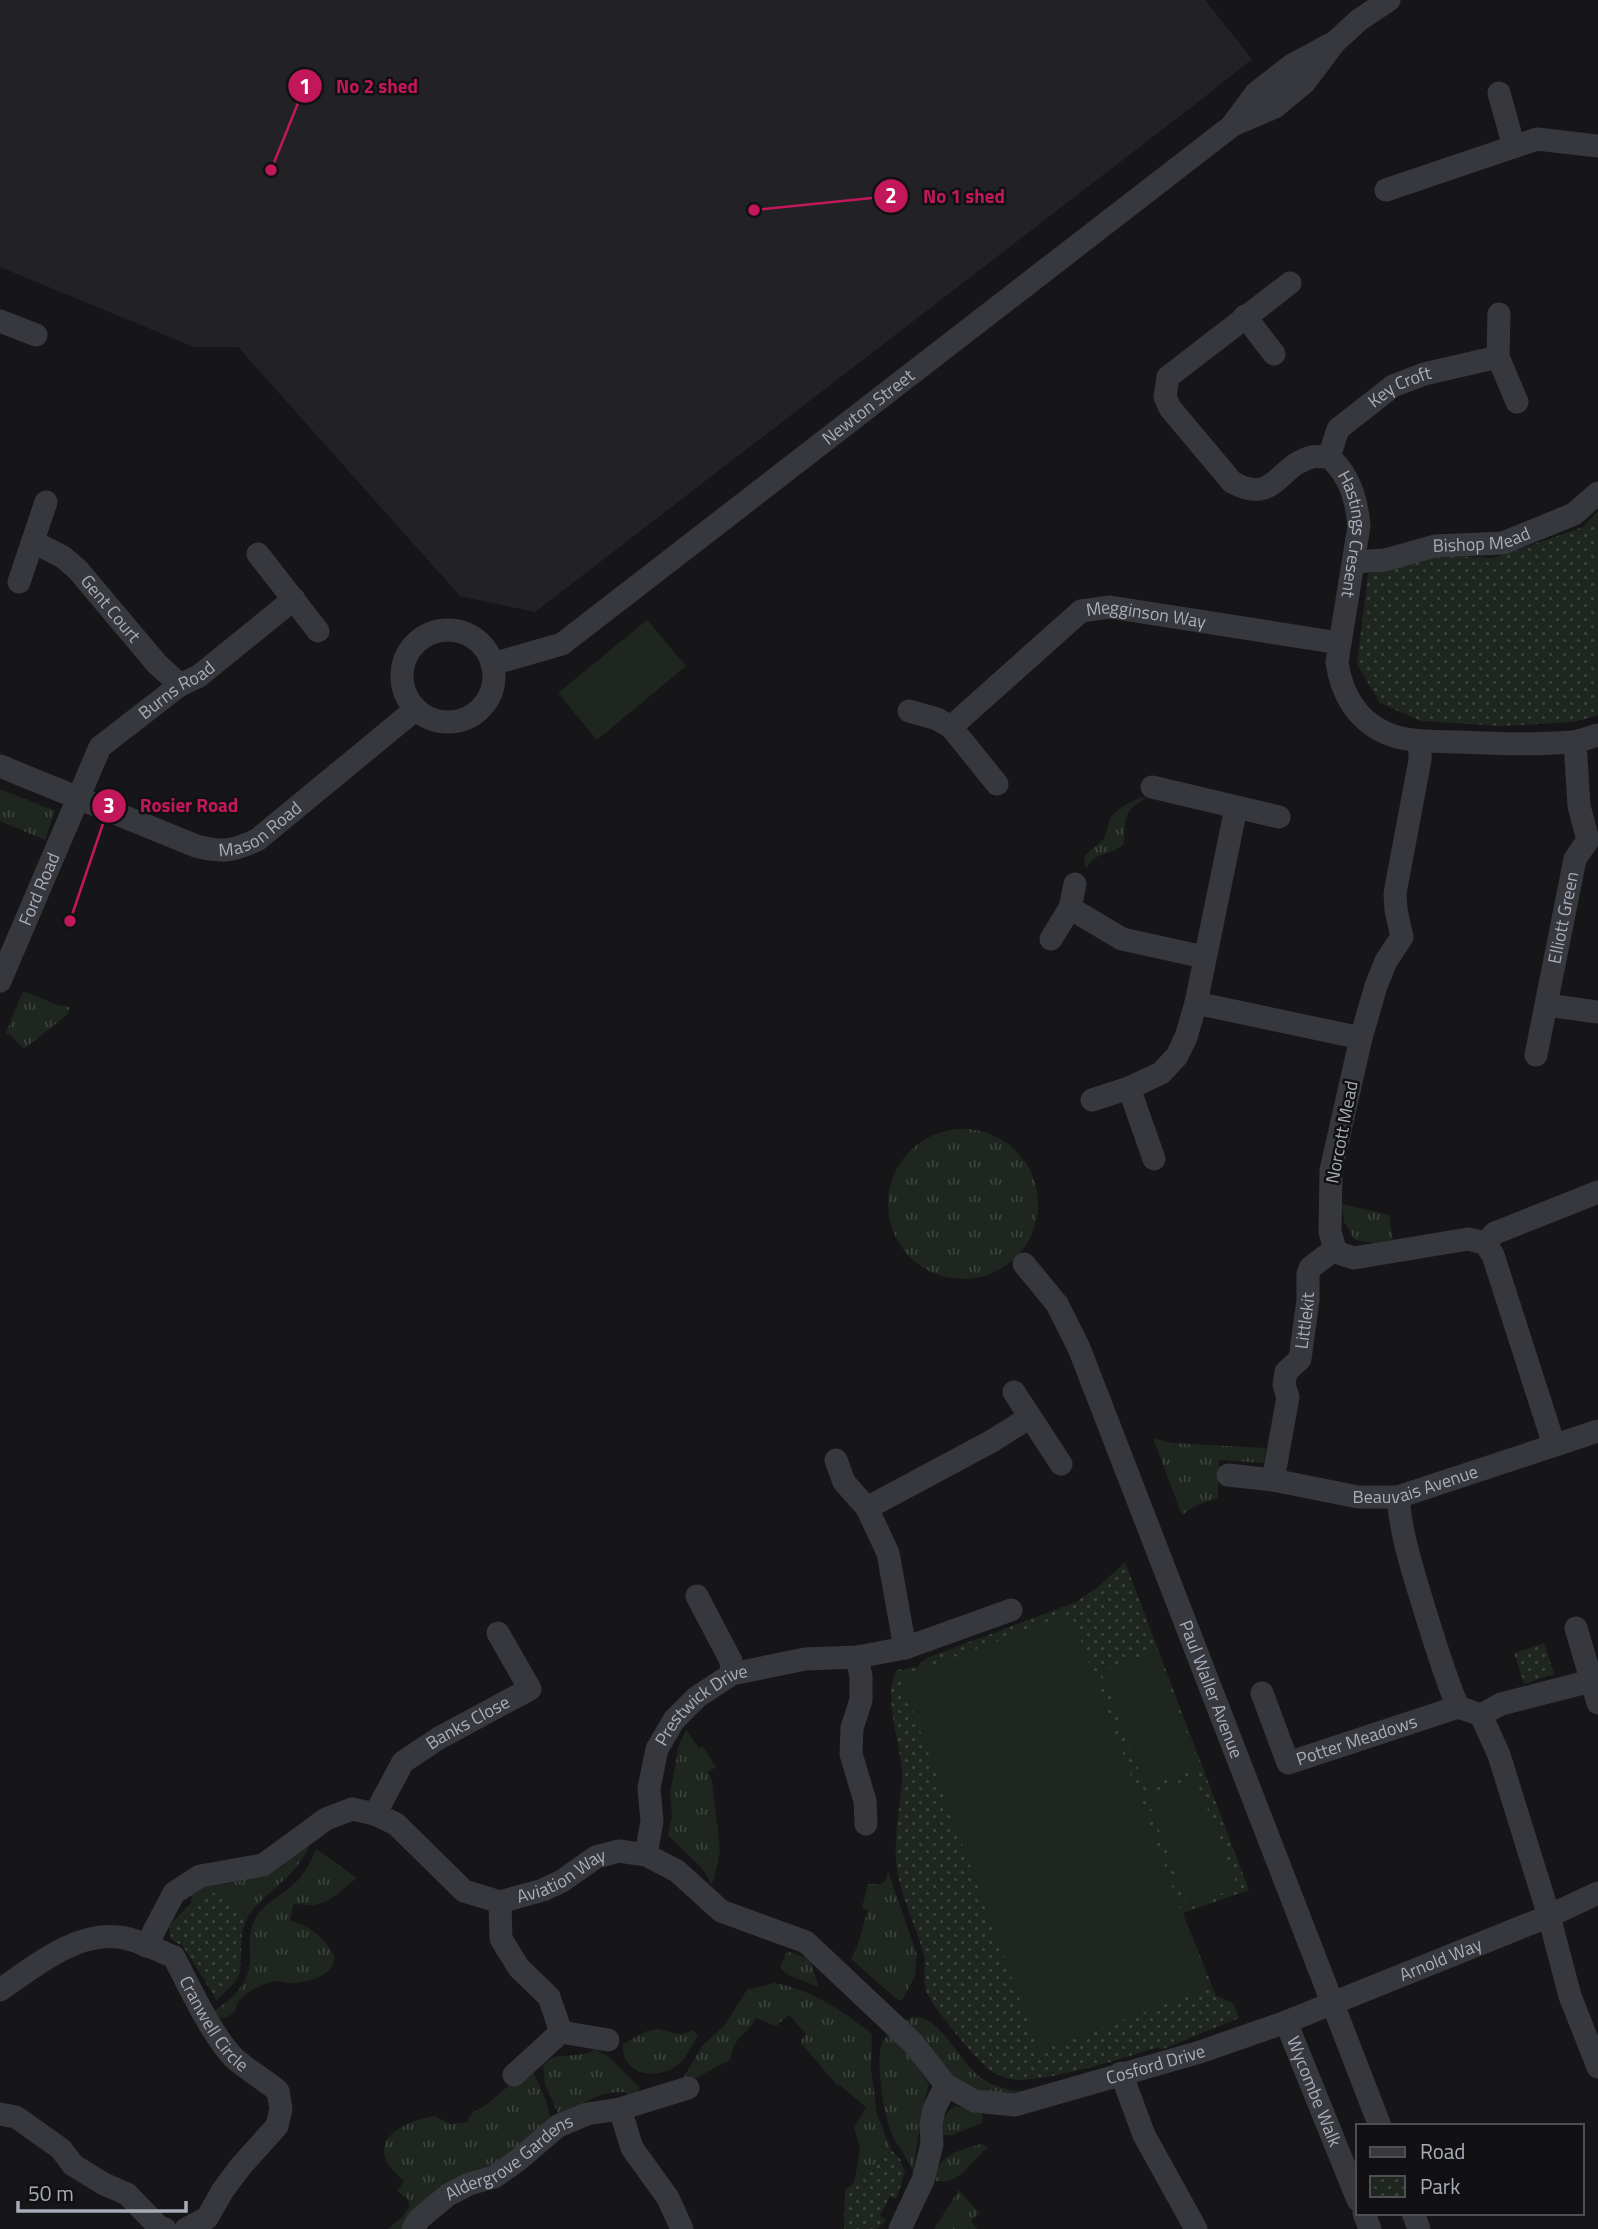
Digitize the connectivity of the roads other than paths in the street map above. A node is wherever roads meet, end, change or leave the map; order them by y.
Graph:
1 (1389, 0) edge
2 (1499, 93) dead end
3 (1598, 146) edge
4 (1514, 148) junction
5 (1386, 190) dead end
6 (1290, 283) dead end
7 (1499, 314) dead end
8 (1245, 316) junction
9 (0, 321) edge
10 (36, 335) dead end
11 (1274, 354) dead end
12 (1498, 357) junction
13 (1517, 402) dead end
14 (1329, 457) junction
15 (1598, 493) edge
16 (46, 502) dead end
17 (34, 542) junction
18 (258, 554) dead end
19 (1354, 562) junction
20 (19, 582) dead end
21 (293, 599) junction
22 (318, 631) dead end
23 (1339, 643) junction
24 (492, 664) junction
25 (180, 685) junction
26 (416, 709) junction
27 (909, 711) dead end
28 (951, 727) junction
29 (1598, 735) edge
30 (1420, 741) junction
31 (1575, 742) junction
32 (0, 766) edge
33 (997, 784) dead end
34 (1152, 787) dead end
35 (79, 797) junction
36 (1236, 808) junction
37 (1279, 817) dead end
38 (1593, 840) edge
39 (1075, 884) dead end
40 (1070, 908) junction
41 (1051, 939) dead end
42 (1204, 957) junction
43 (0, 981) edge
44 (1196, 1003) junction
45 (1547, 1005) junction
46 (1598, 1012) edge
47 (1361, 1038) junction
48 (1536, 1055) dead end
49 (1129, 1088) junction
50 (1092, 1100) dead end
51 (1154, 1160) dead end
52 (1598, 1192) edge
53 (1485, 1243) junction
54 (1335, 1249) junction
55 (1024, 1264) dead end
56 (1014, 1392) dead end
57 (1030, 1417) junction
58 (1598, 1431) edge
59 (1554, 1446) junction
60 (836, 1461) dead end
61 (1061, 1464) dead end
62 (1228, 1475) dead end
63 (1273, 1480) junction
64 (1398, 1497) junction
65 (867, 1507) junction
66 (697, 1596) dead end
67 (1012, 1610) dead end
68 (1576, 1629) dead end
69 (498, 1633) dead end
70 (905, 1648) junction
71 (857, 1657) junction
72 (732, 1674) junction
73 (1595, 1692) edge
74 (1262, 1693) dead end
75 (1458, 1707) junction
76 (1481, 1715) junction
77 (375, 1814) junction
78 (866, 1824) dead end
79 (646, 1856) junction
80 (1598, 1892) edge
81 (500, 1902) junction
82 (1549, 1916) junction
83 (146, 1946) junction
84 (0, 1990) edge
85 (1332, 2003) junction
86 (1286, 2022) junction
87 (561, 2032) junction
88 (608, 2040) dead end
89 (1598, 2067) edge
90 (1121, 2073) junction
91 (514, 2075) dead end
92 (946, 2085) junction
93 (688, 2088) dead end
94 (975, 2101) joint
95 (620, 2109) junction
96 (0, 2114) edge
97 (1379, 2124) edge
98 (1356, 2195) edge
99 (165, 2229) edge
100 (186, 2229) edge
101 (413, 2229) edge
102 (681, 2229) edge
103 (900, 2229) edge
104 (1196, 2229) edge

1 - 24 street, Newton Street
2 - 4 street
3 - 4 street
4 - 5 street
6 - 8 street, Hastings Cresent
7 - 12 street
8 - 11 street
8 - 14 street, Hastings Cresent
9 - 10 street
12 - 13 street
12 - 14 street, Key Croft
14 - 19 street, Hastings Cresent
15 - 19 street, Bishop Mead
16 - 17 street
17 - 20 street
17 - 25 street, Gent Court
18 - 21 street
19 - 23 street, Hastings Cresent
21 - 22 street
21 - 25 street, Burns Road
23 - 28 street, Megginson Way
23 - 30 street, Hastings Cresent
24 - 26 street
24 - 26 street
25 - 35 street, Burns Road
26 - 35 street, Mason Road
27 - 28 street
28 - 33 street
29 - 31 street, Hastings Cresent
30 - 31 street, Hastings Cresent
30 - 47 street, Norcott Mead
31 - 38 street, Elliott Green
32 - 35 street, Mason Road
34 - 36 street
35 - 43 street, Ford Road
36 - 37 street
36 - 42 street
38 - 45 street, Elliott Green
39 - 40 street
40 - 41 street
40 - 42 street
42 - 44 street
44 - 47 street
44 - 49 street
45 - 46 street
45 - 48 street, Elliott Green
47 - 54 street, Norcott Mead
49 - 50 street
49 - 51 street
52 - 53 street
53 - 54 street
53 - 59 street
54 - 63 street, Littlekit
55 - 85 street, Paul Waller Avenue
56 - 57 street
57 - 61 street
57 - 65 street
58 - 59 street, Beauvais Avenue
59 - 64 street, Beauvais Avenue
60 - 65 street
62 - 63 street, Beauvais Avenue
63 - 64 street, Beauvais Avenue
64 - 75 street
65 - 70 street
66 - 72 street
67 - 70 street, Prestwick Drive
68 - 73 street
69 - 77 street, Banks Close
70 - 71 street, Prestwick Drive
71 - 72 street, Prestwick Drive
71 - 78 street
72 - 79 street, Prestwick Drive
73 - 76 street
74 - 75 street, Potter Meadows
75 - 76 street
76 - 82 street
77 - 81 street, Aviation Way
77 - 83 street
79 - 81 street, Aviation Way
79 - 92 street, Aviation Way
80 - 82 street, Arnold Way
81 - 87 street
82 - 85 street, Arnold Way
82 - 89 street
83 - 84 street, Cranwell Circle
83 - 100 street, Cranwell Circle
85 - 86 street, Cosford Drive
85 - 97 street, Paul Waller Avenue
86 - 90 street, Cosford Drive
86 - 98 street, Wycombe Walk
87 - 88 street
87 - 91 street
90 - 94 street, Cosford Drive
90 - 104 street
92 - 94 street, Aviation Way
92 - 103 street
93 - 95 street, Aldergrove Gardens
95 - 101 street, Aldergrove Gardens
95 - 102 street
96 - 99 street

